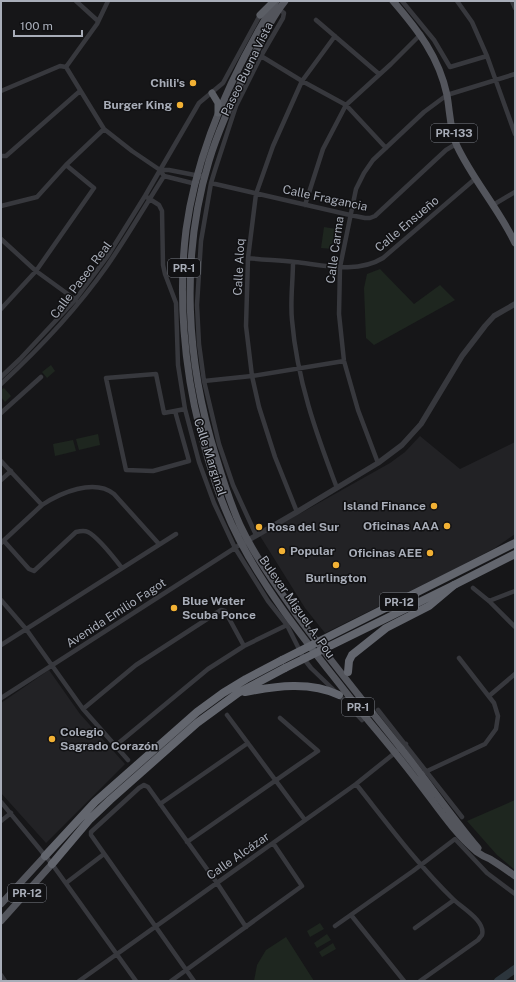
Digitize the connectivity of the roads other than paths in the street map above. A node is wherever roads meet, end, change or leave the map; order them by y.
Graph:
1 (76, 1) edge
2 (108, 1) edge
3 (275, 1) edge
4 (285, 1) edge
5 (388, 1) edge
6 (393, 1) edge
7 (402, 1) edge
8 (457, 1) edge
9 (512, 1) edge
10 (515, 8) edge
11 (279, 9) junction
12 (260, 16) joint
13 (407, 19) junction
14 (316, 20) dead end
15 (98, 21) junction
16 (421, 34) junction
17 (335, 36) junction
18 (261, 56) junction
19 (487, 56) junction
20 (66, 67) junction
21 (379, 74) junction
22 (515, 74) edge
23 (495, 80) junction
24 (302, 81) junction
25 (80, 90) junction
26 (1, 91) edge
27 (212, 93) junction
28 (446, 95) junction
29 (346, 105) junction
30 (218, 113) junction
31 (104, 129) junction
32 (515, 134) edge
33 (456, 144) junction
34 (386, 148) junction
35 (1, 156) edge
36 (66, 165) junction
37 (160, 170) junction
38 (164, 176) junction
39 (202, 176) junction
40 (476, 178) junction
41 (211, 183) junction
42 (200, 185) junction
43 (515, 192) edge
44 (256, 194) junction
45 (147, 197) junction
46 (305, 205) junction
47 (493, 205) junction
48 (1, 206) edge
49 (350, 215) junction
50 (1, 239) edge
51 (515, 243) edge
52 (248, 258) junction
53 (293, 262) junction
54 (340, 267) junction
55 (36, 271) junction
56 (1, 300) edge
57 (77, 301) junction
58 (6, 304) junction
59 (515, 304) edge
60 (1, 309) edge
61 (344, 360) junction
62 (298, 368) junction
63 (41, 376) dead end
64 (252, 376) junction
65 (1, 377) edge
66 (204, 381) junction
67 (1, 384) edge
68 (185, 409) junction
69 (175, 411) junction
70 (1, 413) edge
71 (1, 461) edge
72 (378, 463) junction
73 (11, 471) junction
74 (1, 480) edge
75 (337, 488) junction
76 (42, 505) junction
77 (297, 512) junction
78 (176, 534) dead end
79 (256, 535) junction
80 (248, 540) junction
81 (2, 542) edge
82 (513, 543) edge
83 (159, 544) junction
84 (238, 546) junction
85 (515, 554) edge
86 (122, 568) junction
87 (454, 585) junction
88 (473, 588) dead end
89 (515, 591) edge
90 (1, 600) edge
91 (489, 601) junction
92 (287, 625) junction
93 (515, 627) edge
94 (26, 629) junction
95 (1, 645) edge
96 (244, 646) junction
97 (459, 658) dead end
98 (51, 666) junction
99 (348, 672) dead end
100 (515, 674) edge
101 (238, 693) junction
102 (339, 695) junction
103 (489, 696) junction
104 (1, 698) edge
105 (83, 709) junction
106 (378, 710) dead end
107 (227, 715) dead end
108 (280, 718) dead end
109 (362, 720) dead end
110 (248, 743) junction
111 (115, 746) junction
112 (400, 748) junction
113 (128, 760) dead end
114 (425, 772) junction
115 (275, 781) junction
116 (356, 784) junction
117 (1, 802) edge
118 (160, 804) junction
119 (11, 813) junction
120 (462, 817) dead end
121 (305, 820) junction
122 (1, 821) edge
123 (187, 842) junction
124 (273, 844) junction
125 (104, 854) junction
126 (45, 856) junction
127 (52, 864) junction
128 (421, 866) junction
129 (515, 876) edge
130 (66, 883) junction
131 (217, 883) junction
132 (514, 893) edge
133 (454, 900) junction
134 (1, 904) edge
135 (351, 915) junction
136 (1, 921) edge
137 (335, 926) dead end
138 (157, 927) junction
139 (246, 928) junction
140 (415, 928) dead end
141 (118, 954) junction
142 (186, 971) junction
143 (1, 975) edge
144 (5, 981) edge
145 (79, 981) edge
146 (136, 981) edge
147 (171, 981) edge
148 (194, 981) edge
149 (404, 981) edge
150 (420, 981) edge

1 - 15 street
2 - 15 street
3 - 12 highway
3 - 30 main road, Bulevar Miguel A. Pou / PR-1
4 - 11 main road, Bulevar Miguel A. Pou / PR-1
5 - 13 main road, PR-133
6 - 13 main road, PR-133
7 - 19 street
8 - 19 street
9 - 10 street
11 - 18 street, Paseo Buena Vista
11 - 39 main road, Bulevar Miguel A. Pou / PR-1
12 - 27 street
13 - 16 main road, PR-133
14 - 17 street
15 - 20 street
16 - 21 street
16 - 28 main road, PR-133
17 - 21 street
17 - 24 street, Calle Aloq
18 - 24 street
18 - 41 street, Paseo Buena Vista
19 - 23 street
20 - 25 street
20 - 26 street
21 - 29 street
22 - 23 street
23 - 28 street
23 - 32 street
24 - 29 street
24 - 44 street, Calle Aloq
25 - 31 street
25 - 35 street
27 - 30 highway
27 - 37 street
28 - 33 main road, PR-133
28 - 34 street, Calle Carma
29 - 34 street
29 - 46 street
30 - 39 main road, Bulevar Miguel A. Pou / PR-1
31 - 36 street
31 - 37 street
33 - 40 main road, PR-133
33 - 49 street, Calle Fragancia
34 - 49 street, Calle Carma
36 - 48 street
36 - 55 street
37 - 38 street
37 - 39 street
37 - 45 street, Calle Paseo Real
38 - 42 street
38 - 45 street, Calle Paseo Real
39 - 42 main road, Bulevar Miguel A. Pou / PR-1
40 - 47 main road, PR-133
40 - 54 street, Calle Ensueño
41 - 44 street, Calle Fragancia
41 - 66 street, Paseo Buena Vista
42 - 80 main road, Bulevar Miguel A. Pou / PR-1
42 - 84 main road, Bulevar Miguel A. Pou / PR-1
43 - 47 street
44 - 46 street, Calle Fragancia
44 - 52 street, Calle Aloq
45 - 57 street, Calle Paseo Real
45 - 68 street, Calle Marginal
46 - 49 street, Calle Fragancia
47 - 51 main road, PR-133
49 - 54 street, Calle Carma
50 - 55 street
52 - 53 street, Calle Ensueño
52 - 64 street, Calle Aloq
53 - 54 street, Calle Ensueño
53 - 62 street
54 - 61 street, Calle Carma
55 - 57 street
55 - 58 street
56 - 58 street
57 - 65 street, Calle Paseo Real
57 - 67 street, Calle Paseo Real
58 - 60 street
59 - 72 street
61 - 62 street
61 - 72 street, Calle Carma
62 - 64 street
62 - 75 street
63 - 70 street
64 - 66 street
64 - 77 street, Calle Aloq
66 - 79 street, Paseo Buena Vista
68 - 69 street
68 - 84 street, Calle Marginal
69 - 69 street
71 - 73 street
72 - 75 street
73 - 74 street
73 - 76 street
75 - 77 street
76 - 81 street
76 - 83 street
77 - 79 street
78 - 83 street
79 - 80 street
80 - 84 street
80 - 112 main road, Bulevar Miguel A. Pou / PR-1
81 - 86 street
82 - 126 highway, PR-12, bridge
83 - 86 street
84 - 92 street, Calle Marginal
84 - 98 street, Avenida Emilio Fagot
84 - 112 main road, Bulevar Miguel A. Pou / PR-1
85 - 87 highway, PR-12
86 - 94 street
87 - 99 highway, bridge
87 - 101 highway, PR-12, bridge
88 - 91 street
89 - 91 street
90 - 94 street
91 - 93 street
92 - 96 street
92 - 102 street, Calle Marginal
94 - 95 street
94 - 98 street
96 - 105 street
96 - 111 street
97 - 103 street
98 - 104 street, Avenida Emilio Fagot
98 - 105 street
100 - 103 street
101 - 102 highway
101 - 127 highway, PR-12
102 - 109 street, Calle Marginal
103 - 114 street
105 - 111 street
106 - 112 street
107 - 110 street
108 - 115 street
110 - 115 street
110 - 118 street
111 - 113 street
112 - 114 street
112 - 116 street, Calle Alcázar
112 - 129 main road, Bulevar Miguel A. Pou / PR-1
114 - 120 street
115 - 121 street
115 - 123 street
116 - 121 street, Calle Alcázar
116 - 128 street
117 - 119 street
118 - 123 street
118 - 125 street
119 - 122 street
119 - 126 street
121 - 124 street, Calle Alcázar
123 - 131 street
124 - 131 street, Calle Alcázar
124 - 139 street
125 - 130 street
125 - 138 street
126 - 127 street
126 - 134 main road, PR-12
127 - 130 street
127 - 136 main road, PR-12
128 - 132 street
128 - 133 street
128 - 135 street
130 - 141 street
131 - 138 street, Calle Alcázar
131 - 139 street
133 - 140 street
133 - 150 street
135 - 137 street
135 - 149 street
138 - 141 street, Calle Alcázar
138 - 142 street
139 - 142 street
141 - 145 street, Calle Alcázar
141 - 146 street
142 - 147 street
142 - 148 street
143 - 144 street

